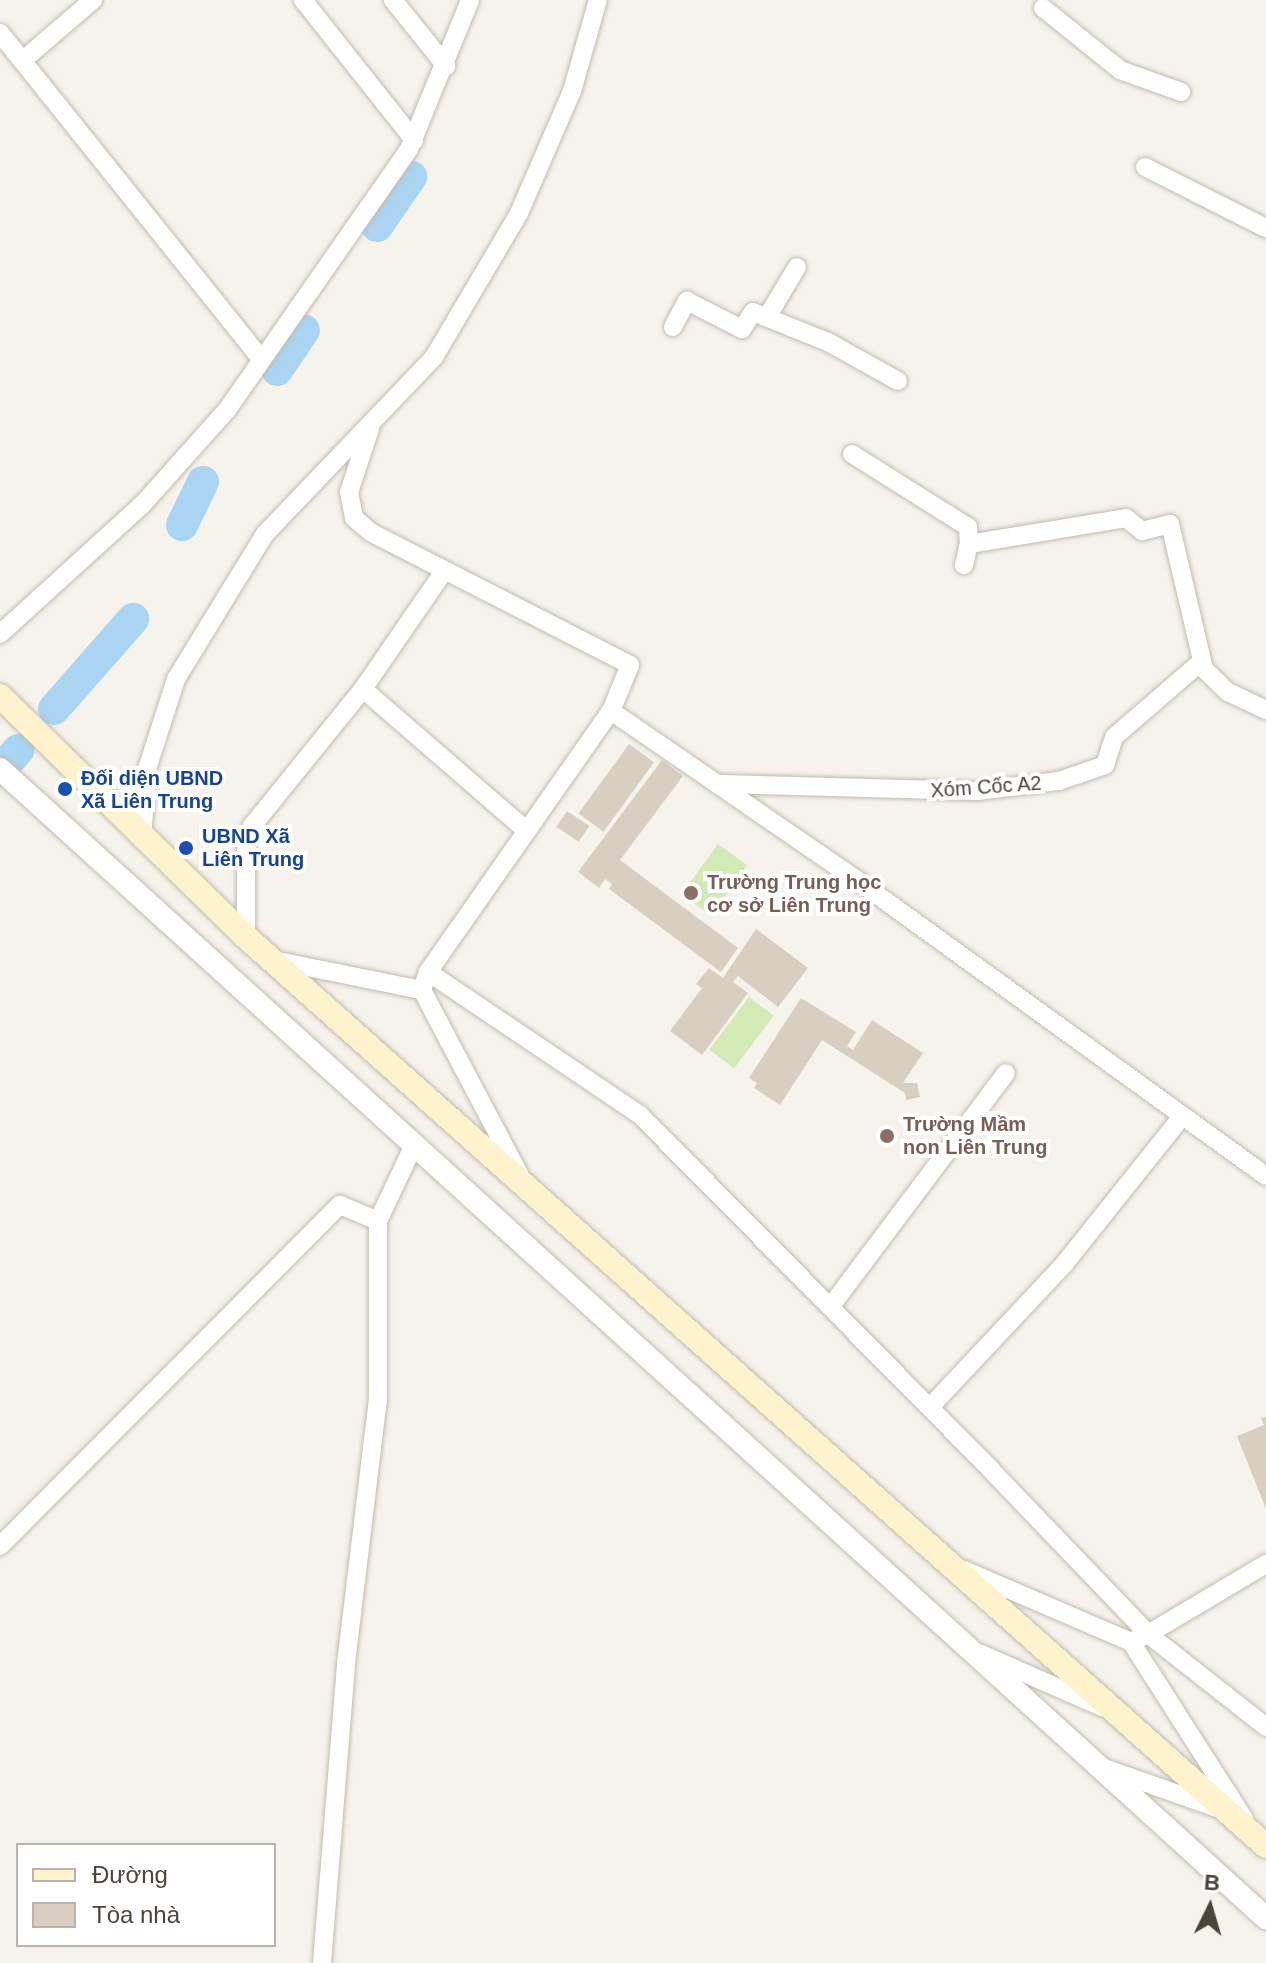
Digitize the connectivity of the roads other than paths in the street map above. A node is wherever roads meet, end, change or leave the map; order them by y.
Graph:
1 (93, 0) edge
2 (303, 0) edge
3 (393, 0) edge
4 (470, 0) edge
5 (598, 0) edge
6 (1043, 8) dead end
7 (0, 33) edge
8 (22, 61) junction
9 (446, 66) junction
10 (1181, 92) dead end
11 (414, 140) junction
12 (1145, 167) dead end
13 (1266, 228) edge
14 (797, 267) dead end
15 (767, 317) junction
16 (673, 327) dead end
17 (262, 360) junction
18 (898, 381) dead end
19 (371, 427) junction
20 (852, 454) dead end
21 (969, 544) junction
22 (964, 565) dead end
23 (444, 571) junction
24 (0, 634) edge
25 (1202, 661) junction
26 (363, 689) junction
27 (0, 696) edge
28 (1266, 710) edge
29 (611, 711) junction
30 (0, 769) edge
31 (719, 783) junction
32 (527, 831) junction
33 (142, 840) junction
34 (246, 937) junction
35 (273, 960) junction
36 (428, 972) junction
37 (422, 990) junction
38 (1006, 1073) dead end
39 (1180, 1119) junction
40 (414, 1145) junction
41 (1266, 1176) edge
42 (527, 1189) junction
43 (378, 1221) junction
44 (831, 1306) junction
45 (930, 1407) junction
46 (0, 1546) edge
47 (950, 1564) junction
48 (1266, 1564) edge
49 (1139, 1638) junction
50 (974, 1651) junction
51 (1117, 1714) junction
52 (1266, 1727) edge
53 (1104, 1768) junction
54 (1226, 1811) junction
55 (1261, 1842) edge
56 (1266, 1918) edge
57 (322, 1963) edge

1 - 8 street
2 - 11 street
3 - 9 street
4 - 9 street
5 - 19 street
6 - 10 street
7 - 8 street
8 - 17 street
9 - 11 street
11 - 17 street
12 - 13 street
14 - 15 street
15 - 16 street
15 - 18 street
17 - 24 street
19 - 23 street
19 - 33 street
20 - 21 street
21 - 22 street
21 - 25 street
23 - 26 street
23 - 29 street
25 - 28 street
25 - 31 street, Xóm Cốc A2
26 - 32 street
26 - 34 street
27 - 33 main road
29 - 31 street
29 - 32 street
30 - 40 street
31 - 39 street
32 - 36 street
33 - 34 main road
34 - 35 main road
35 - 37 street
35 - 42 main road
36 - 37 street
36 - 44 street
37 - 42 street
38 - 44 street
39 - 41 street
39 - 45 street
40 - 43 street
40 - 50 street
42 - 47 main road
43 - 46 street
43 - 57 street
44 - 45 street
45 - 49 street
47 - 49 street
47 - 51 main road
48 - 49 street
49 - 52 street
49 - 55 street
50 - 51 street
50 - 53 street
51 - 54 main road
53 - 54 street
53 - 56 street
54 - 55 main road

